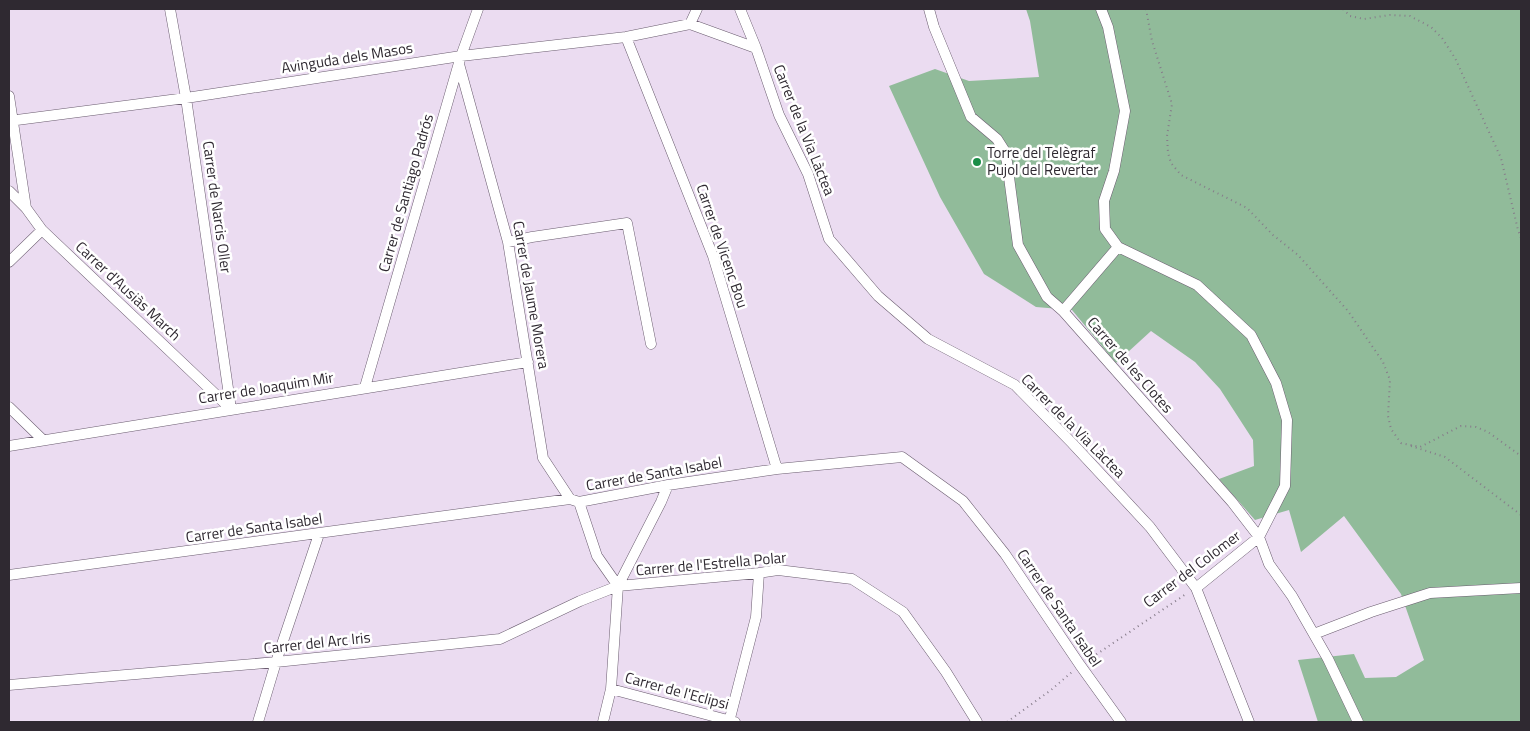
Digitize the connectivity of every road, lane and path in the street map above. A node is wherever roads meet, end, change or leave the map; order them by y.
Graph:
1 (170, 9) edge
2 (478, 9) edge
3 (697, 9) edge
4 (740, 9) edge
5 (929, 9) edge
6 (1101, 9) edge
7 (1146, 9) edge
8 (1343, 9) edge
9 (690, 24) junction
10 (626, 37) junction
11 (756, 48) junction
12 (460, 60) junction
13 (9, 96) edge
14 (186, 98) junction
15 (10, 121) edge
16 (9, 191) edge
17 (26, 208) junction
18 (42, 230) junction
19 (1521, 238) edge
20 (508, 242) junction
21 (1118, 247) junction
22 (9, 262) edge
23 (1064, 311) junction
24 (651, 344) dead end
25 (528, 362) junction
26 (366, 387) junction
27 (9, 407) edge
28 (231, 409) junction
29 (43, 440) junction
30 (1401, 443) junction
31 (9, 446) edge
32 (1521, 456) edge
33 (777, 469) junction
34 (668, 485) junction
35 (574, 501) junction
36 (1521, 520) edge
37 (319, 534) junction
38 (1260, 537) junction
39 (759, 573) junction
40 (9, 575) edge
41 (618, 586) junction
42 (1196, 588) junction
43 (1521, 588) edge
44 (1314, 634) junction
45 (276, 662) junction
46 (1080, 665) junction
47 (9, 685) edge
48 (612, 689) junction
49 (258, 722) edge
50 (603, 722) edge
51 (731, 722) edge
52 (977, 722) edge
53 (1007, 722) edge
54 (1121, 722) edge
55 (1249, 722) edge
56 (1358, 722) edge

1 - 14 street, Carrer de Narcis Oller
2 - 12 street, Carrer de Santiago Padrós
3 - 9 street
4 - 11 street, Carrer de la Via Làctea
5 - 23 street, Carrer de les Clotes
6 - 21 street
7 - 30 path
8 - 19 path
9 - 10 street, Avinguda dels Masos
9 - 11 street
10 - 12 street, Avinguda dels Masos
10 - 33 street, Carrer de Vicenc Bou
11 - 42 street, Carrer de la Via Làctea
12 - 14 street, Avinguda dels Masos
12 - 20 street, Carrer de Jaume Morera
12 - 26 street, Carrer de Santiago Padrós
13 - 15 street
14 - 15 street, Avinguda dels Masos
14 - 28 street, Carrer de Narcis Oller
15 - 17 street
16 - 17 street, Carrer d'Ausiàs March
17 - 18 street, Carrer d'Ausiàs March
18 - 22 street
18 - 28 street, Carrer d'Ausiàs March
20 - 24 street
20 - 25 street, Carrer de Jaume Morera
21 - 23 street
21 - 38 street, Carrer del Colomer
23 - 38 street, Carrer de les Clotes
25 - 26 street, Carrer de Joaquim Mir
25 - 35 street, Carrer de Jaume Morera
26 - 28 street, Carrer de Joaquim Mir
27 - 29 street
28 - 29 street, Carrer de Joaquim Mir
29 - 31 street, Carrer de Joaquim Mir
30 - 32 path
30 - 36 path
33 - 34 street, Carrer de Santa Isabel
33 - 46 street, Carrer de Santa Isabel
34 - 35 street, Carrer de Santa Isabel
34 - 41 street
35 - 37 street, Carrer de Santa Isabel
35 - 41 street, Carrer de Jaume Morera
37 - 40 street, Carrer de Santa Isabel
37 - 45 street
38 - 42 street, Carrer del Colomer
38 - 44 street, Carrer de les Clotes
39 - 41 street, Carrer de l'Estrella Polar
39 - 51 street
39 - 52 street, Carrer de l'Estrella Polar
41 - 45 street, Carrer del Arc Iris
41 - 48 street
42 - 46 path, Carrer del Colomer
42 - 55 street, Carrer de la Via Làctea
43 - 44 street
44 - 56 street, Carrer de les Clotes
45 - 47 street, Carrer del Arc Iris
45 - 49 street
46 - 53 path, Carrer del Colomer
46 - 54 street, Carrer de Santa Isabel
48 - 50 street
48 - 51 street, Carrer de l'Eclipsi

